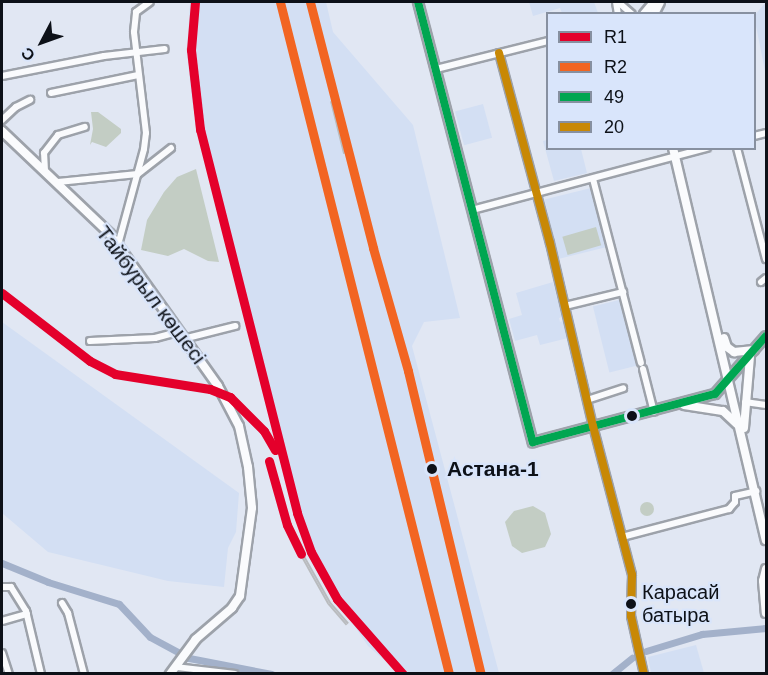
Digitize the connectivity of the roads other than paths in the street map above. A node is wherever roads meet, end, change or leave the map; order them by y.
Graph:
1 (150, 2) edge
2 (418, 2) edge
3 (617, 2) edge
4 (630, 12) edge
5 (546, 41) edge
6 (165, 49) dead end
7 (134, 52) junction
8 (499, 53) junction
9 (436, 69) junction
10 (138, 75) junction
11 (2, 76) edge
12 (51, 93) dead end
13 (30, 100) dead end
14 (2, 120) edge
15 (85, 127) dead end
16 (2, 131) edge
17 (171, 148) dead end
18 (694, 150) edge
19 (738, 150) edge
20 (674, 153) edge
21 (45, 171) junction
22 (138, 174) junction
23 (593, 179) junction
24 (58, 182) junction
25 (537, 193) junction
26 (472, 210) junction
27 (117, 245) junction
28 (766, 259) edge
29 (623, 292) junction
30 (565, 306) junction
31 (715, 316) junction
32 (235, 326) dead end
33 (181, 336) junction
34 (766, 336) edge
35 (90, 341) dead end
36 (756, 350) junction
37 (750, 357) junction
38 (730, 380) junction
39 (623, 388) dead end
40 (587, 400) junction
41 (745, 402) junction
42 (679, 405) junction
43 (766, 405) edge
44 (654, 412) junction
45 (593, 426) junction
46 (742, 435) junction
47 (756, 491) junction
48 (765, 524) edge
49 (622, 537) junction
50 (766, 540) edge
51 (766, 569) edge
52 (2, 587) edge
53 (62, 603) dead end
54 (766, 613) edge
55 (27, 614) junction
56 (2, 621) edge
57 (2, 653) edge
58 (176, 667) junction
59 (9, 674) edge
60 (41, 674) edge
61 (84, 674) edge
62 (170, 674) edge
63 (235, 674) edge
64 (644, 674) edge

1 - 7 street
2 - 9 main road
3 - 4 street
5 - 8 street
6 - 7 street
7 - 10 street
7 - 11 street
8 - 9 street
8 - 25 street
9 - 26 main road
10 - 12 street
10 - 22 street
13 - 14 street
15 - 21 street
16 - 21 main road, Тайбурыл көшесі
17 - 22 street
18 - 20 street
19 - 28 street
20 - 23 street
20 - 31 main road
21 - 24 main road, Тайбурыл көшесі
22 - 24 street
22 - 27 street
23 - 25 street
23 - 29 street
24 - 27 main road, Тайбурыл көшесі
25 - 26 street
25 - 30 street
26 - 45 main road
27 - 33 main road, Тайбурыл көшесі
29 - 30 street
29 - 44 street
30 - 40 street
31 - 36 main road
31 - 38 main road
32 - 33 street
33 - 35 street
33 - 58 main road, Тайбурыл көшесі
34 - 36 main road
36 - 37 main road
37 - 38 main road
37 - 41 main road
38 - 42 main road
38 - 46 main road
39 - 40 street
40 - 45 street
41 - 43 street
41 - 46 main road
42 - 44 main road
42 - 46 main road
44 - 45 main road
45 - 49 street
46 - 47 main road
47 - 48 main road
47 - 49 street
48 - 50 main road
49 - 64 street
51 - 54 main road
52 - 55 street
53 - 61 street
55 - 56 street
55 - 60 street
57 - 59 street
58 - 62 main road
58 - 63 street

